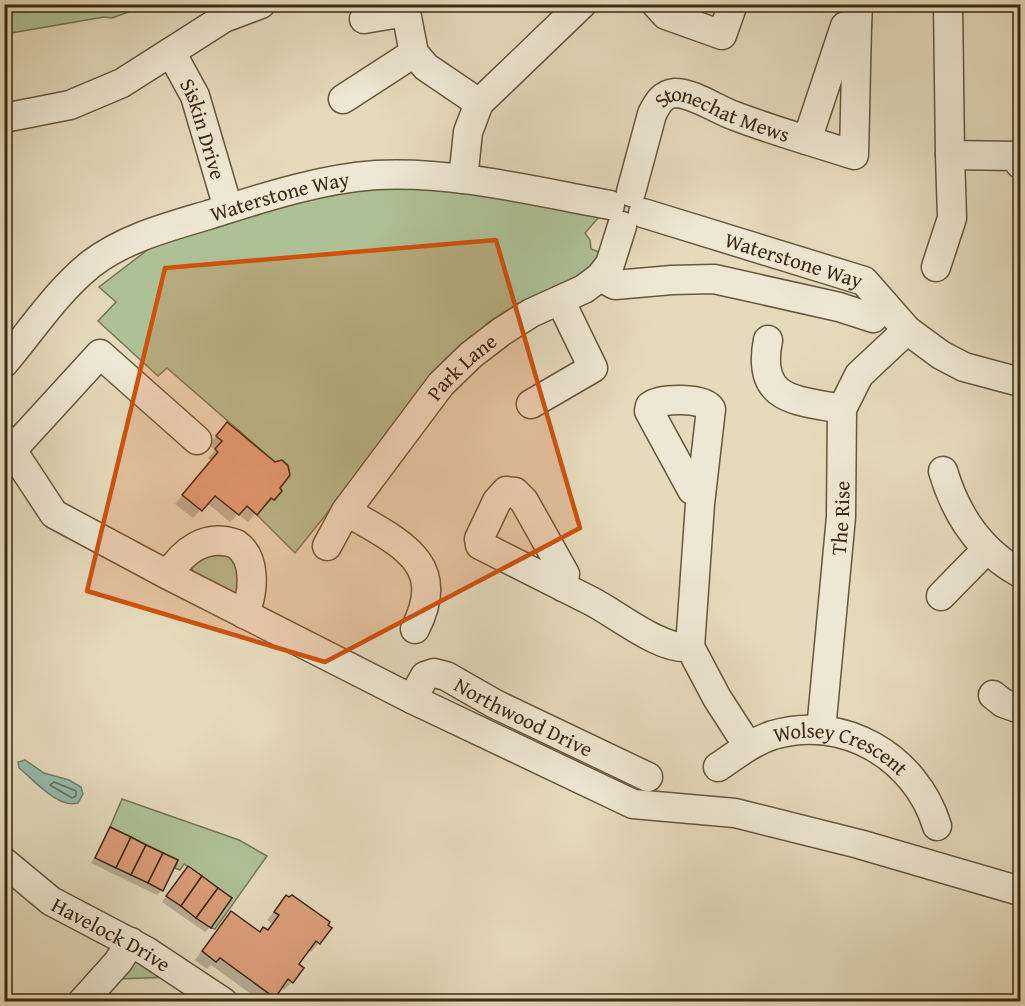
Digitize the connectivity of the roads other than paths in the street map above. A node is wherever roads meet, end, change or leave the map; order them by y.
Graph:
1 (261, 4) edge
2 (582, 4) edge
3 (656, 4) edge
4 (733, 4) edge
5 (948, 4) edge
6 (857, 15) edge
7 (364, 19) dead end
8 (171, 52) junction
9 (414, 53) junction
10 (343, 99) dead end
11 (479, 103) junction
12 (4, 118) edge
13 (807, 140) junction
14 (950, 155) junction
15 (1020, 164) edge
16 (463, 179) junction
17 (228, 208) junction
18 (626, 209) junction
19 (936, 267) dead end
20 (600, 277) junction
21 (560, 300) junction
22 (885, 304) junction
23 (907, 330) junction
24 (768, 340) dead end
25 (4, 363) edge
26 (1020, 382) edge
27 (531, 404) dead end
28 (842, 409) junction
29 (198, 440) dead end
30 (9, 443) edge
31 (943, 471) dead end
32 (700, 499) dead end
33 (346, 511) junction
34 (327, 546) dead end
35 (986, 550) junction
36 (1020, 573) edge
37 (168, 576) junction
38 (573, 592) dead end
39 (941, 596) dead end
40 (244, 614) junction
41 (414, 629) dead end
42 (690, 647) junction
43 (993, 695) dead end
44 (412, 699) junction
45 (1020, 708) edge
46 (821, 730) junction
47 (748, 746) junction
48 (718, 767) dead end
49 (648, 777) dead end
50 (937, 826) dead end
51 (4, 862) edge
52 (1020, 891) edge
53 (131, 942) junction
54 (82, 1002) edge
55 (223, 1002) edge

1 - 8 street
2 - 11 street
3 - 4 street
5 - 14 street
6 - 13 street, Stonechat Mews
6 - 13 street, Stonechat Mews
7 - 9 street
8 - 12 street
8 - 17 street, Siskin Drive
9 - 10 street
9 - 11 street
11 - 16 street
13 - 18 street, Stonechat Mews
14 - 15 street
14 - 19 street
16 - 17 street, Waterstone Way
16 - 18 street, Waterstone Way
17 - 25 street, Waterstone Way
18 - 20 street, Park Lane
18 - 22 street, Waterstone Way
20 - 21 street, Park Lane
20 - 22 street
21 - 27 street
21 - 33 street, Park Lane
22 - 23 street, Waterstone Way
23 - 26 street, Waterstone Way
23 - 28 street, The Rise
24 - 28 street
28 - 46 street, The Rise
29 - 30 street
30 - 37 street
31 - 35 street
32 - 42 street
33 - 34 street, Park Lane
33 - 41 street
35 - 36 street
35 - 39 street
37 - 40 street
37 - 40 street
38 - 42 street
40 - 44 street
42 - 47 street
43 - 45 street
44 - 49 street, Northwood Drive
44 - 52 street
46 - 47 street, Wolsey Crescent
46 - 50 street, Wolsey Crescent
47 - 48 street, Wolsey Crescent
51 - 53 street, Havelock Drive
53 - 54 street
53 - 55 street, Havelock Drive

